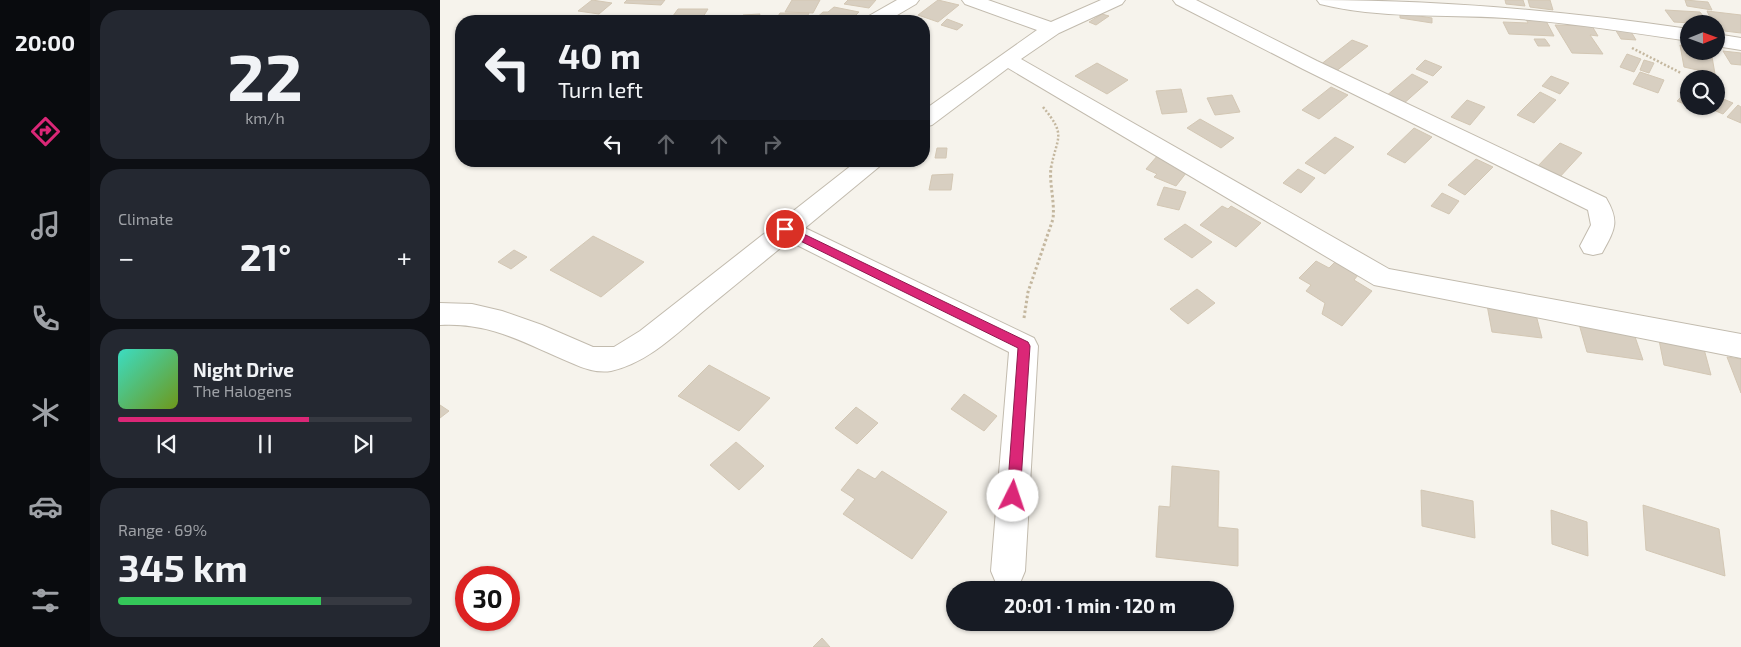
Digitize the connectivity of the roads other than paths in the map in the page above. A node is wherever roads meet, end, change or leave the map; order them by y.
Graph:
1 (910, 0) edge
2 (971, 0) edge
3 (1116, 0) edge
4 (1182, 0) edge
5 (1326, 0) edge
6 (884, 15) edge
7 (1052, 29) junction
8 (1680, 34) edge
9 (1725, 41) edge
10 (1741, 44) edge
11 (1017, 65) junction
12 (930, 116) edge
13 (864, 167) edge
14 (785, 229) junction
15 (1593, 246) dead end
16 (440, 314) edge
17 (1741, 346) edge
18 (1008, 570) dead end

1 - 6 street
2 - 7 street
3 - 7 street
4 - 15 street
5 - 8 street
7 - 11 street
9 - 10 street
11 - 12 street
11 - 17 street
13 - 14 street
14 - 16 street
14 - 18 street

